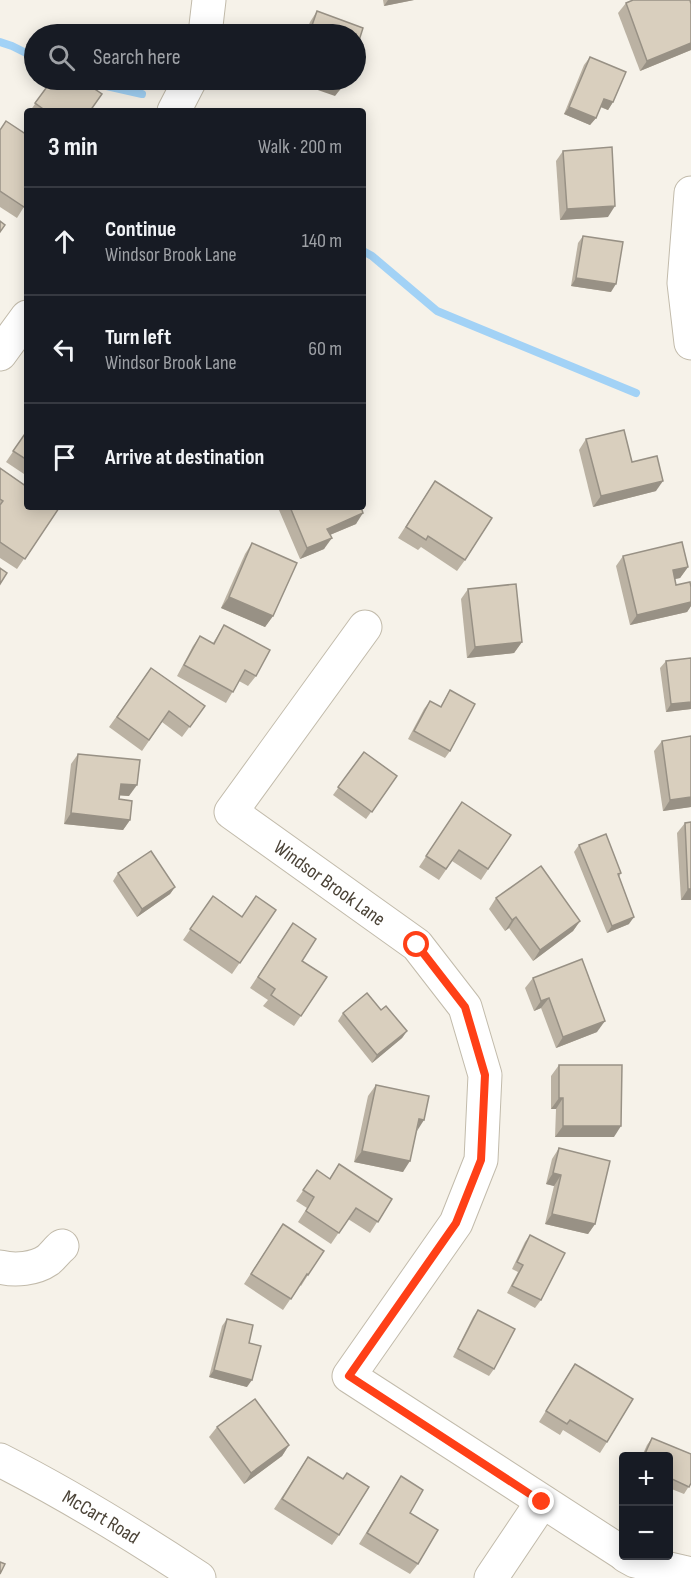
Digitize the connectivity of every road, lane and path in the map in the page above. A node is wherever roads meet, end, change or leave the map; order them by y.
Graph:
1 (209, 0) edge
2 (206, 24) edge
3 (185, 90) edge
4 (176, 108) edge
5 (691, 193) edge
6 (24, 321) edge
7 (691, 343) edge
8 (0, 354) edge
9 (365, 627) dead end
10 (62, 1246) dead end
11 (0, 1267) edge
12 (0, 1460) edge
13 (542, 1502) junction
14 (619, 1551) edge
15 (633, 1560) edge
16 (691, 1574) edge
17 (199, 1578) edge
18 (491, 1578) edge

1 - 2 street
3 - 4 street
5 - 7 street
6 - 8 street
9 - 13 street, Windsor Brook Lane
10 - 11 street
12 - 17 street, McCart Road
13 - 14 street, Windsor Brook Lane
13 - 18 street
15 - 16 street, Windsor Brook Lane

